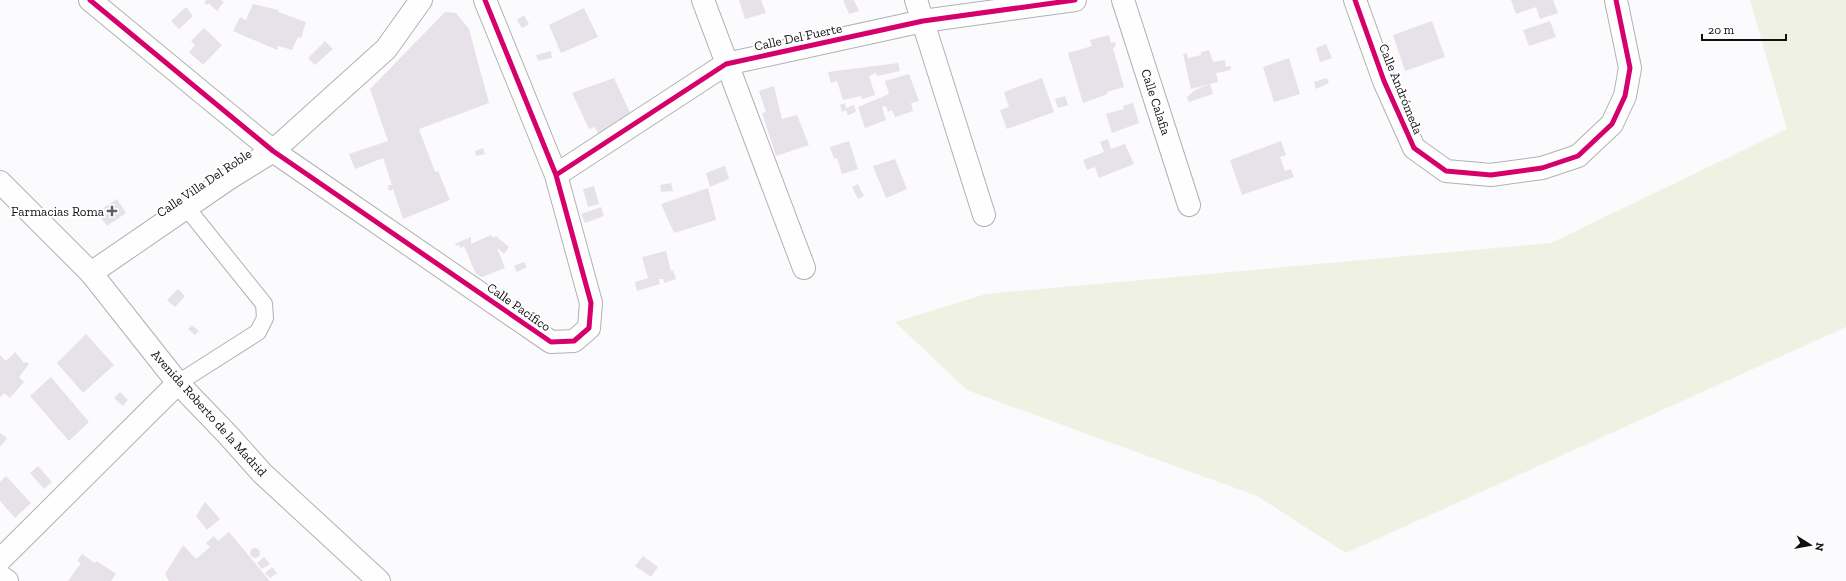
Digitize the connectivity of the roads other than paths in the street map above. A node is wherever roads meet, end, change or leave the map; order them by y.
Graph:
1 (90, 0) edge
2 (421, 0) edge
3 (485, 0) edge
4 (703, 0) edge
5 (916, 0) edge
6 (1075, 0) edge
7 (1123, 0) edge
8 (1355, 0) edge
9 (1616, 0) edge
10 (924, 21) junction
11 (726, 64) junction
12 (273, 151) junction
13 (556, 175) junction
14 (0, 182) edge
15 (1190, 205) dead end
16 (186, 207) junction
17 (984, 215) dead end
18 (804, 268) dead end
19 (91, 273) junction
20 (178, 383) junction
21 (0, 560) edge
22 (0, 576) edge
23 (7, 581) edge
24 (379, 581) edge

1 - 12 street, Calle Pacífico
2 - 12 street, Calle Villa Del Roble
3 - 13 street, Calle Pacífico
4 - 11 street
5 - 10 street
6 - 10 street, Calle Del Fuerte
7 - 15 street, Calle Calafia
8 - 9 street, Calle Andrómeda
10 - 11 street, Calle Del Fuerte
10 - 17 street
11 - 13 street, Calle Del Fuerte
11 - 18 street
12 - 13 street, Calle Pacífico
12 - 16 street, Calle Villa Del Roble
14 - 19 street, Avenida Roberto de la Madrid
16 - 19 street, Calle Villa Del Roble
16 - 20 lane
19 - 20 street, Avenida Roberto de la Madrid
20 - 21 street
20 - 24 street, Avenida Roberto de la Madrid
22 - 23 street

